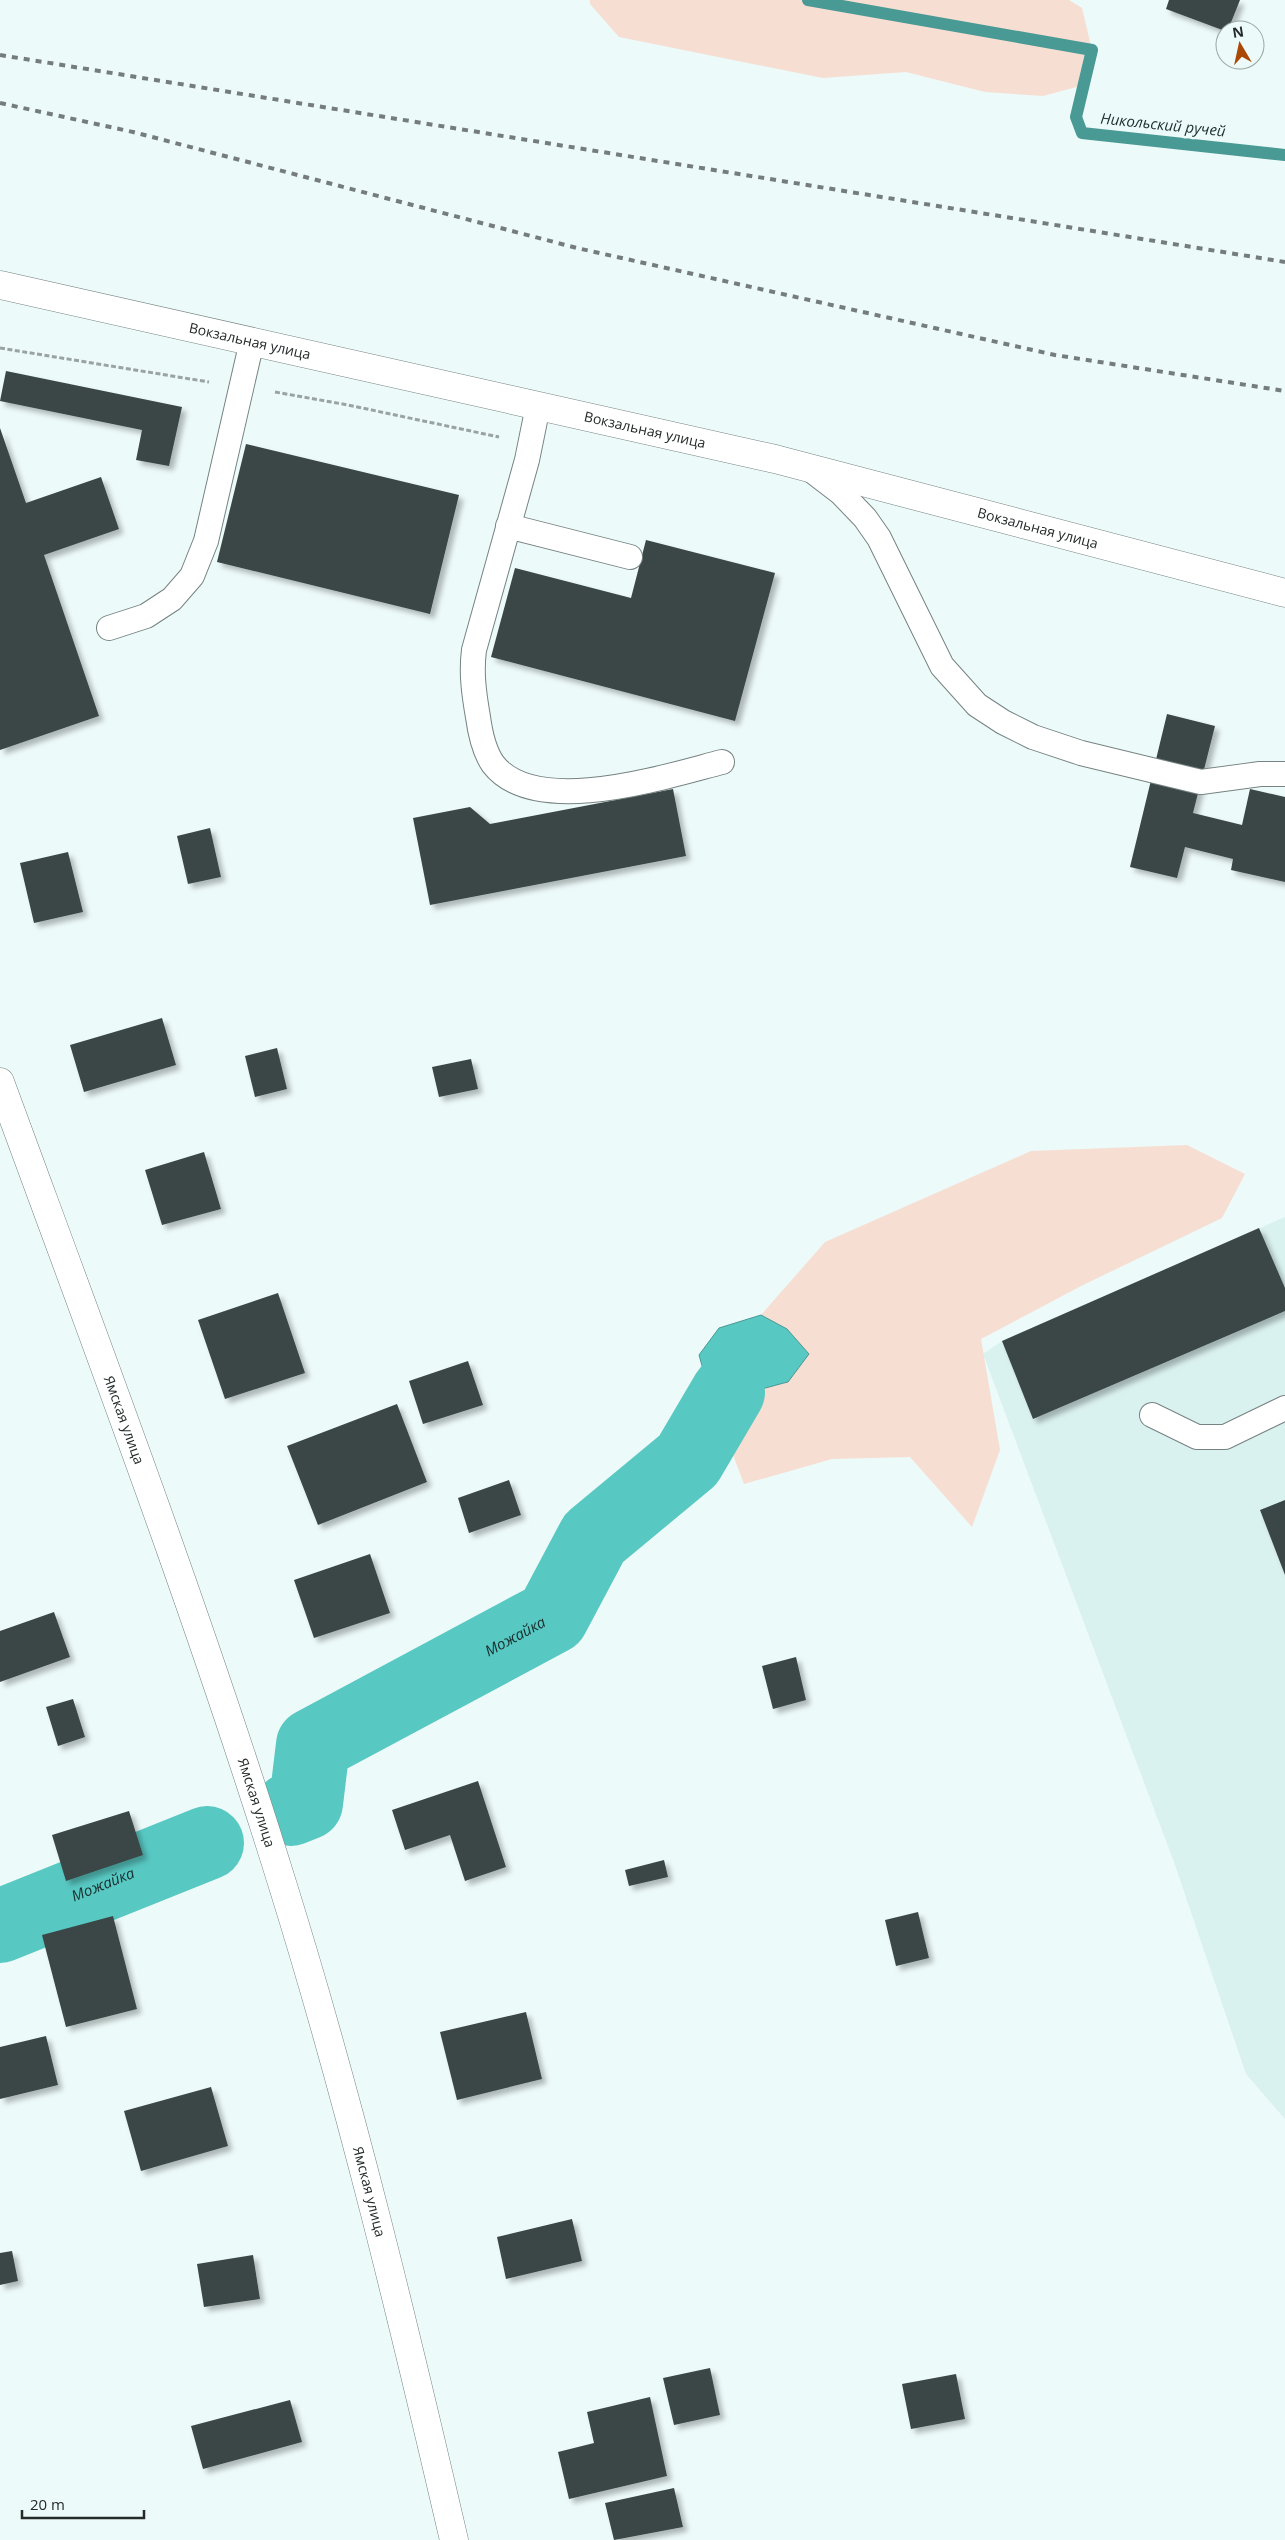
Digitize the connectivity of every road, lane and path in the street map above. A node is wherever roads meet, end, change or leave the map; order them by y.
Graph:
1 (0, 285) edge
2 (252, 341) junction
3 (0, 348) edge
4 (242, 387) junction
5 (538, 406) junction
6 (530, 443) junction
7 (805, 466) junction
8 (508, 526) junction
9 (630, 557) dead end
10 (1285, 594) edge
11 (108, 628) dead end
12 (722, 762) dead end
13 (1285, 774) edge
14 (0, 1082) edge
15 (1285, 1408) edge
16 (1152, 1415) dead end
17 (454, 2540) edge

1 - 2 main road, Вокзальная улица
2 - 4 lane
2 - 5 main road, Вокзальная улица
3 - 4 path
4 - 6 path
4 - 11 lane
5 - 6 lane
5 - 7 main road, Вокзальная улица
6 - 8 lane
7 - 10 main road, Вокзальная улица
7 - 13 lane
8 - 9 lane
8 - 12 lane
14 - 17 main road, Ямская улица
15 - 16 lane

